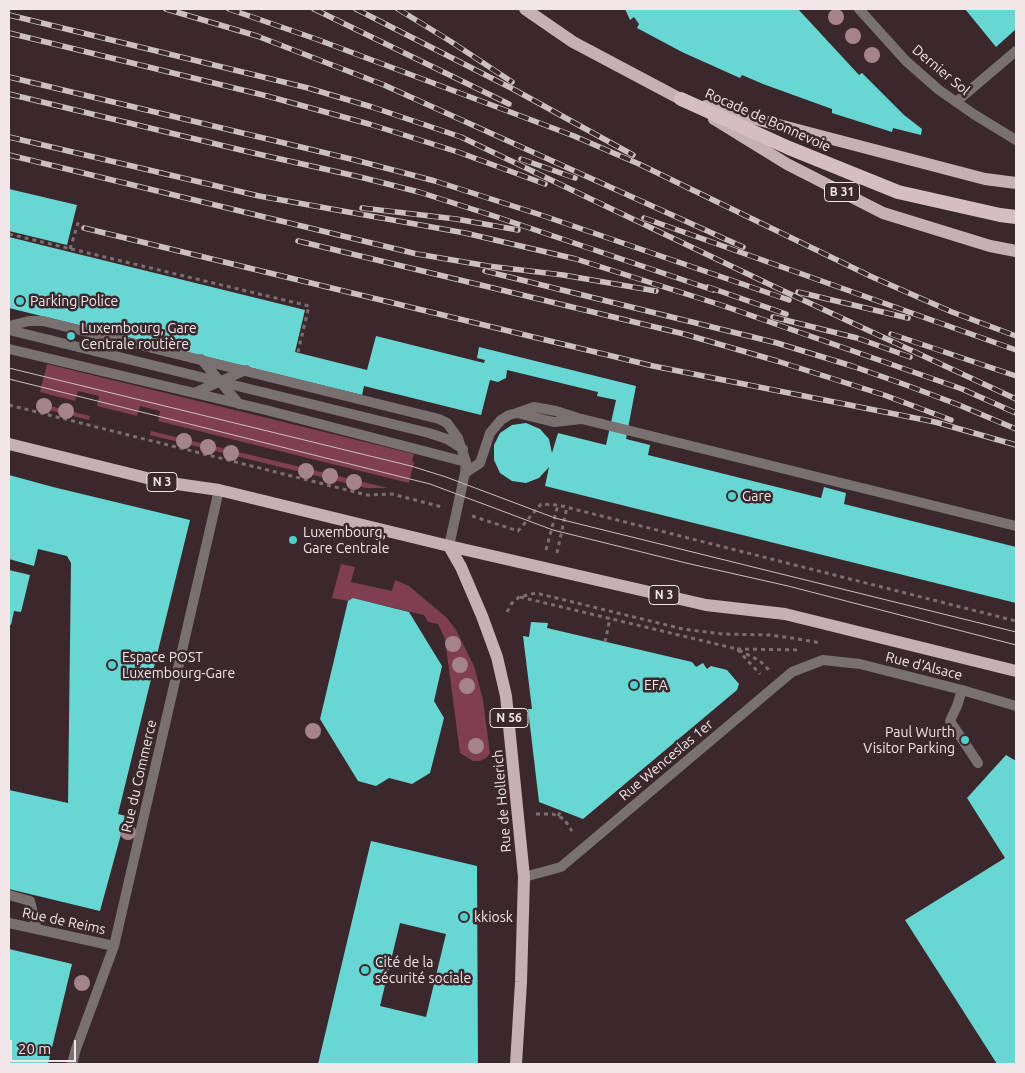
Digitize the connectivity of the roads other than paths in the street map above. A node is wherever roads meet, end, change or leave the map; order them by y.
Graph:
1 (525, 9) edge
2 (859, 9) edge
3 (1016, 51) edge
4 (681, 99) junction
5 (956, 102) junction
6 (1016, 140) edge
7 (1016, 184) edge
8 (1016, 217) edge
9 (1016, 251) edge
10 (9, 326) edge
11 (9, 330) edge
12 (9, 349) edge
13 (201, 359) junction
14 (246, 370) junction
15 (220, 382) junction
16 (194, 393) junction
17 (240, 404) junction
18 (9, 444) edge
19 (463, 449) junction
20 (466, 462) junction
21 (465, 473) junction
22 (219, 490) junction
23 (1016, 526) edge
24 (449, 546) junction
25 (823, 660) joint
26 (1016, 671) edge
27 (962, 690) junction
28 (1016, 706) edge
29 (978, 763) dead end
30 (524, 877) junction
31 (9, 896) edge
32 (9, 923) edge
33 (37, 929) junction
34 (114, 946) junction
35 (72, 1064) edge
36 (516, 1064) edge

1 - 4 main road, Rocade de Bonnevoie / B 31
2 - 5 street, Dernier Sol
3 - 5 street
4 - 7 main road, B 31
4 - 8 highway, Rocade de Bonnevoie / B 31
4 - 9 main road, B 31
5 - 6 street, Dernier Sol
10 - 13 street
11 - 15 street
12 - 16 street
13 - 14 street
13 - 15 street
14 - 15 street
14 - 19 street
15 - 16 street
15 - 17 street
15 - 19 street
16 - 17 street
17 - 20 street
18 - 22 main road, N 3
19 - 20 street
20 - 21 street
21 - 23 street
21 - 24 street
22 - 24 main road, N 3
22 - 34 street, Rue du Commerce
24 - 26 main road, N 3
24 - 30 main road, Rue de Hollerich / N 56
25 - 27 street, Rue d'Alsace
25 - 30 street, Rue Wenceslas 1er
27 - 28 street, Rue d'Alsace
27 - 29 street
30 - 36 main road, Rue de Hollerich / N 56
31 - 33 street
32 - 33 street, Rue de Reims
33 - 34 street, Rue de Reims
34 - 35 street, Rue du Commerce

